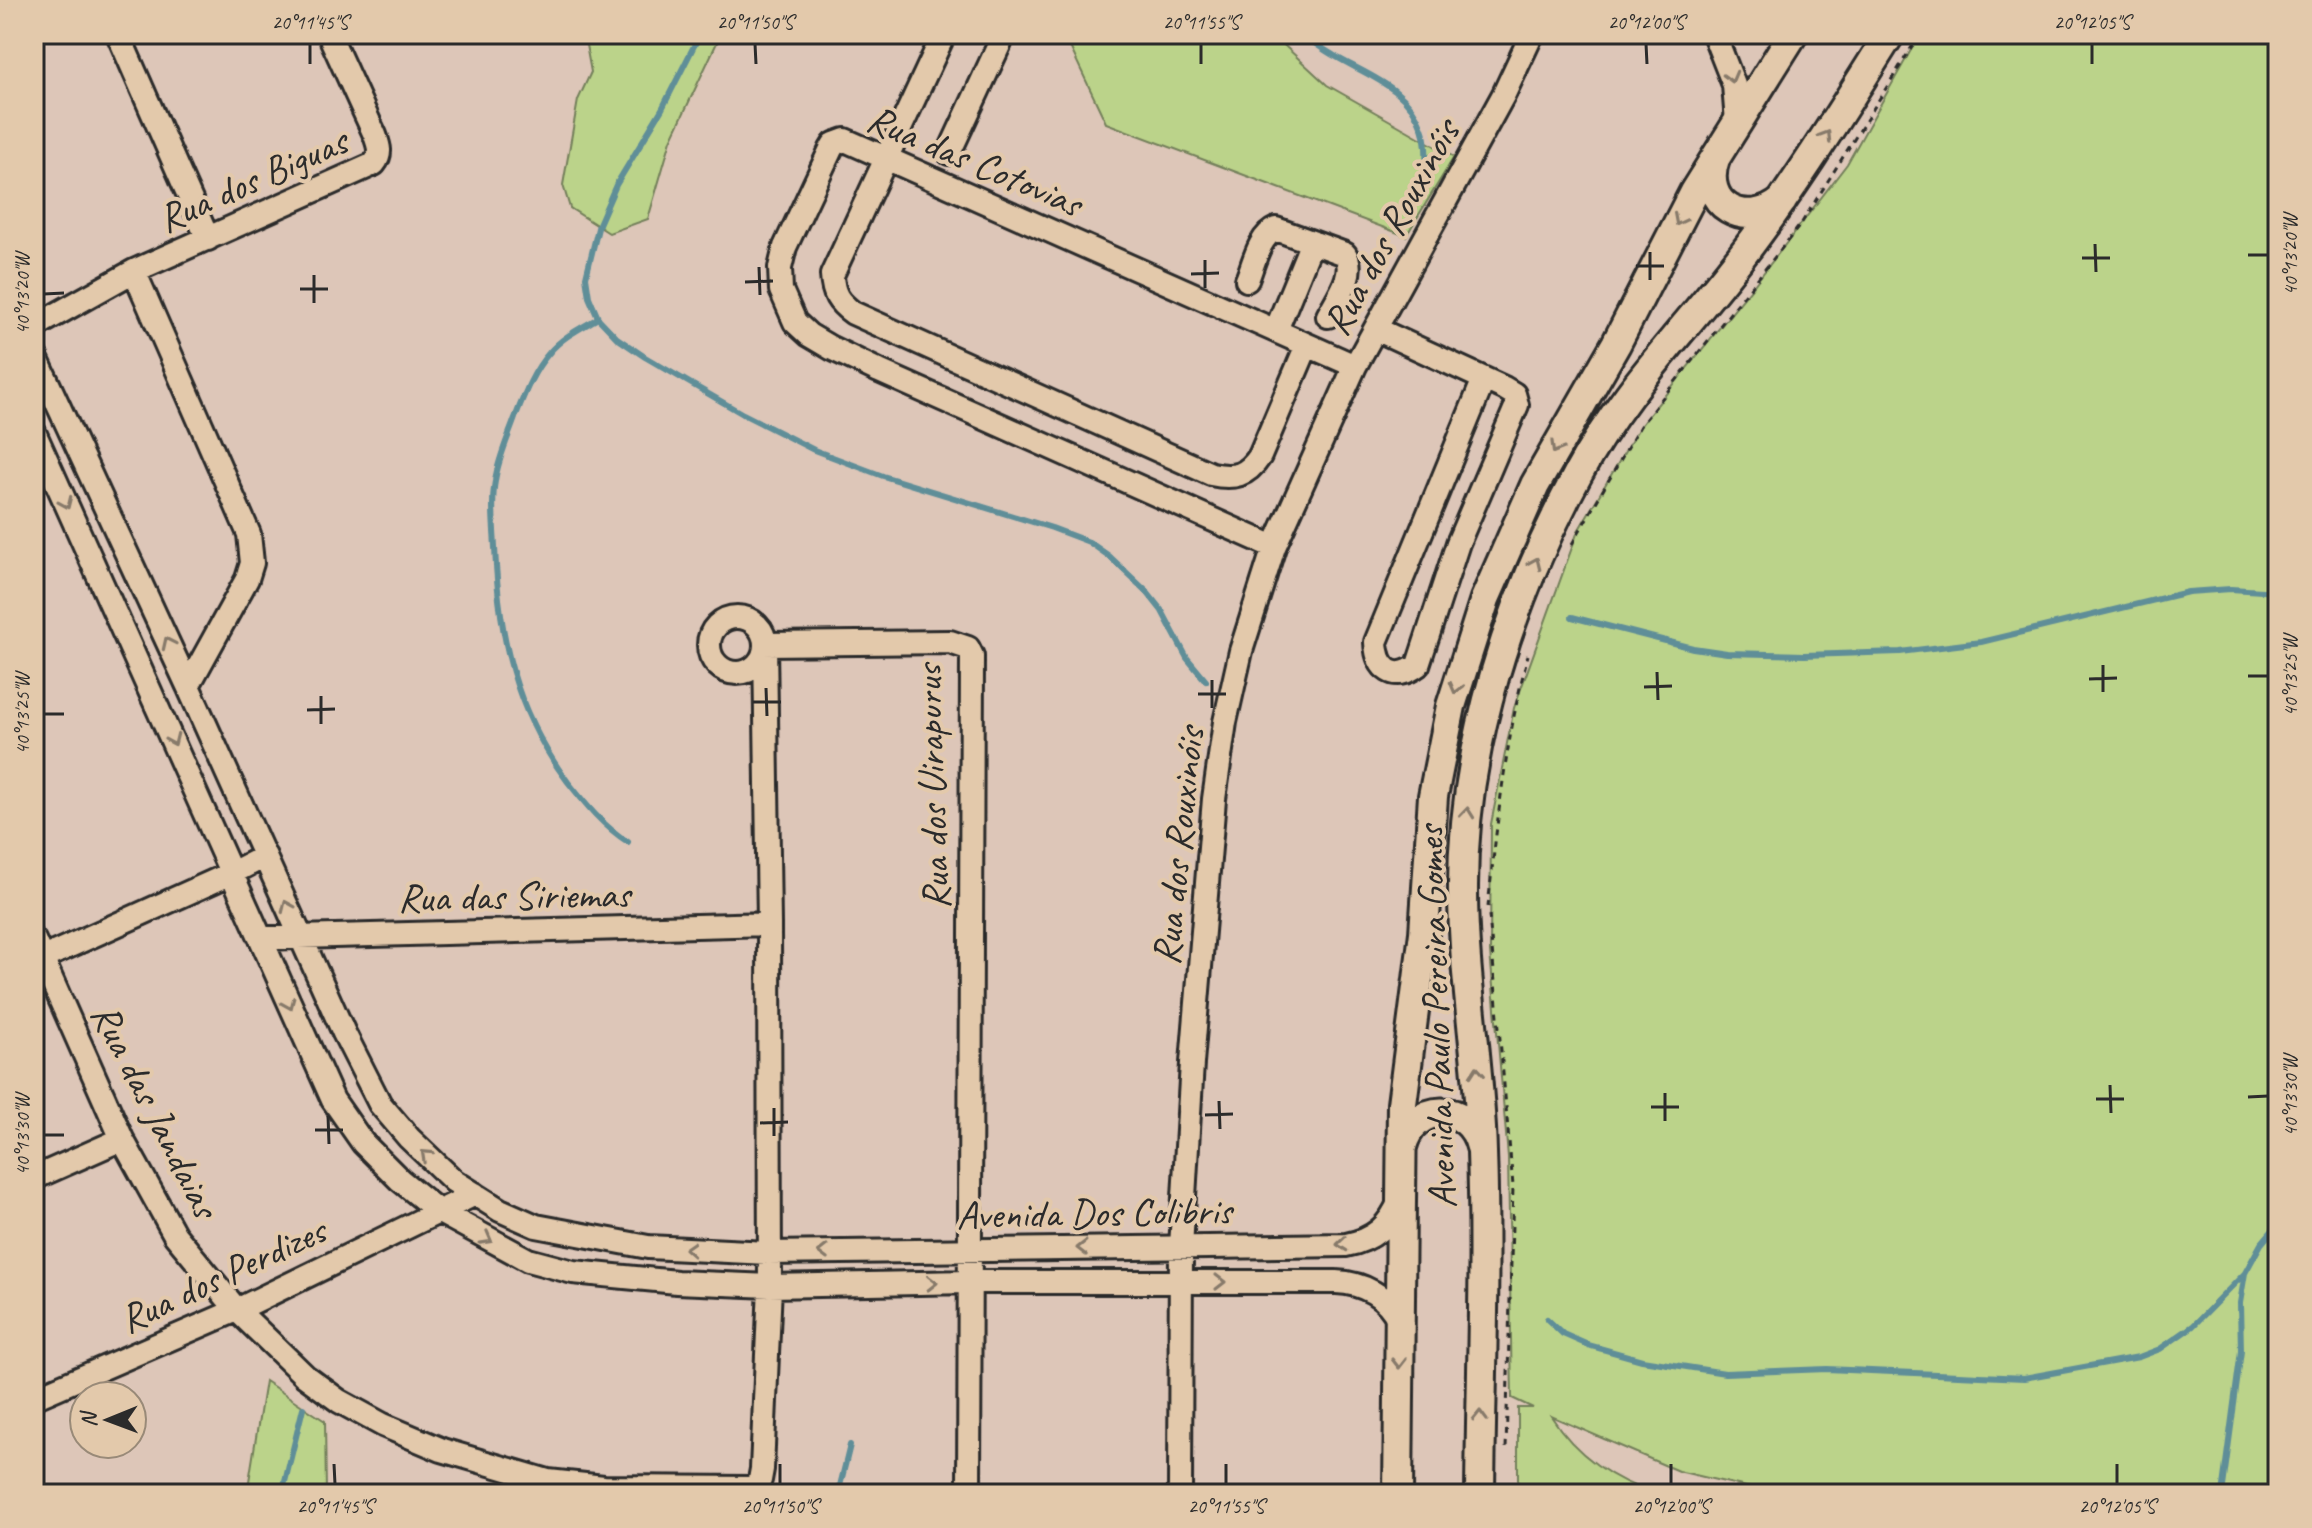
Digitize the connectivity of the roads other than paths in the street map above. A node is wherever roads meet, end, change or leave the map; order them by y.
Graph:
1 (118, 34) edge
2 (329, 34) edge
3 (944, 34) edge
4 (1001, 34) edge
5 (1532, 34) edge
6 (1714, 34) edge
7 (1793, 34) edge
8 (1890, 34) edge
9 (1737, 122) junction
10 (1718, 152) junction
11 (949, 153) dead end
12 (888, 158) junction
13 (1783, 200) junction
14 (208, 239) junction
15 (1312, 242) junction
16 (134, 271) junction
17 (1247, 280) dead end
18 (1328, 316) dead end
19 (34, 327) edge
20 (1376, 329) junction
21 (1276, 330) junction
22 (1307, 345) junction
23 (34, 353) edge
24 (1355, 366) junction
25 (1484, 379) junction
26 (34, 432) edge
27 (1274, 547) junction
28 (188, 686) junction
29 (265, 856) junction
30 (232, 873) junction
31 (769, 924) junction
32 (300, 936) junction
33 (261, 938) junction
34 (37, 953) edge
35 (122, 1139) junction
36 (1482, 1151) junction
37 (1400, 1153) junction
38 (34, 1178) edge
39 (475, 1194) junction
40 (1400, 1200) junction
41 (438, 1211) junction
42 (1181, 1247) junction
43 (970, 1249) junction
44 (768, 1253) junction
45 (969, 1282) junction
46 (1181, 1282) junction
47 (770, 1286) junction
48 (237, 1310) junction
49 (1399, 1321) junction
50 (34, 1398) edge
51 (969, 1494) edge
52 (1180, 1494) edge
53 (1398, 1494) edge
54 (1480, 1494) edge

1 - 14 street
2 - 14 street, Rua dos Biguas
3 - 12 street
4 - 11 street
5 - 20 street, Rua dos Rouxinóis
6 -> 9 street
7 - 9 main road, Avenida Paulo Pereira Gomes
13 -> 8 main road, Avenida Paulo Pereira Gomes
9 - 10 main road, Avenida Paulo Pereira Gomes
10 - 13 main road
10 -> 37 main road, Avenida Paulo Pereira Gomes
12 - 21 street, Rua das Cotovias
12 - 22 street
12 - 27 street, Rua das Cotovias
36 -> 13 main road, Avenida Paulo Pereira Gomes
14 - 16 street, Rua dos Biguas
15 - 17 street
15 - 18 street
15 - 21 street
16 - 19 street, Rua dos Biguas
16 - 28 street
20 - 24 street, Rua dos Rouxinóis
20 - 25 street
21 - 22 street, Rua das Cotovias
22 - 24 street, Rua das Cotovias
28 -> 23 street, Avenida Dos Colibris
24 - 27 street, Rua dos Rouxinóis
25 - 25 street
26 -> 30 street, Avenida Dos Colibris
27 - 42 street, Rua dos Rouxinóis
28 - 29 street, Avenida Dos Colibris
29 - 30 street
32 -> 29 street, Avenida Dos Colibris
30 - 33 street, Avenida Dos Colibris
30 - 34 street
31 - 32 street, Rua das Siriemas
31 - 43 street, Rua dos Uirapurus
31 - 44 street, Rua dos Uirapurus
32 - 33 street, Rua das Siriemas
39 -> 32 street, Avenida Dos Colibris
33 -> 41 street, Avenida Dos Colibris
34 - 35 street, Rua das Jandaias
35 - 38 street
35 - 48 street, Rua das Jandaias
36 - 37 main road
54 -> 36 main road, Avenida Paulo Pereira Gomes
37 - 40 main road, Avenida Paulo Pereira Gomes
39 - 41 street, Rua dos Perdizes
44 -> 39 street, Avenida Dos Colibris
40 -> 42 street, Avenida Dos Colibris
40 - 49 main road, Avenida Paulo Pereira Gomes
41 -> 47 street, Avenida Dos Colibris
41 - 48 street, Rua dos Perdizes
42 -> 43 street, Avenida Dos Colibris
42 - 46 street, Rua dos Rouxinóis
43 -> 44 street, Avenida Dos Colibris
43 - 45 street, Rua dos Uirapurus
44 - 47 street, Rua das Jandaias
45 - 46 street, Avenida Dos Colibris
47 -> 45 street, Avenida Dos Colibris
45 - 51 street, Rua dos Uirapurus
46 -> 49 street, Avenida Dos Colibris
46 - 52 street, Rua dos Rouxinóis
47 - 48 street, Rua das Jandaias
48 - 50 street, Rua dos Perdizes
49 -> 53 main road, Avenida Paulo Pereira Gomes

